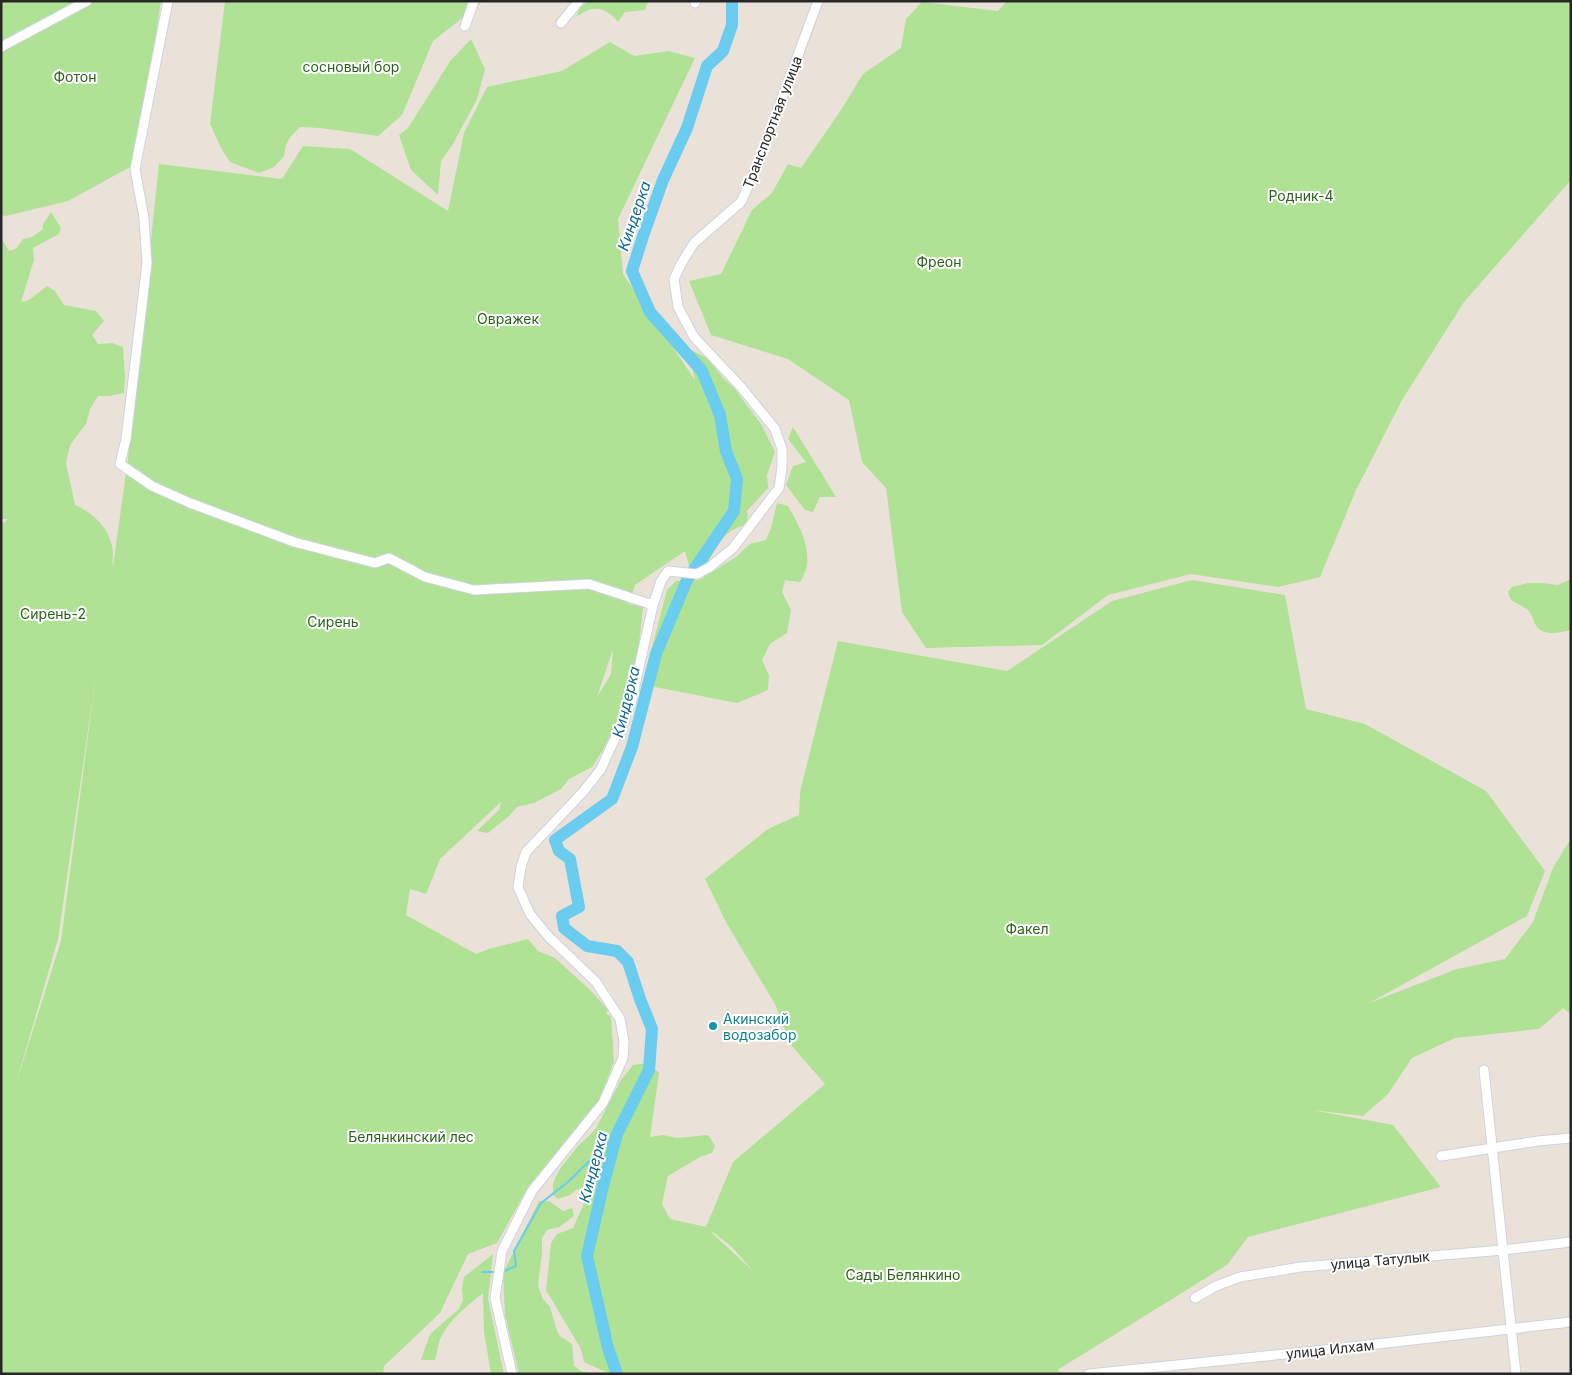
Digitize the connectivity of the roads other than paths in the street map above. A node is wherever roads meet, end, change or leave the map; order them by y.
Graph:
1 (86, 1) edge
2 (168, 1) edge
3 (474, 1) edge
4 (579, 1) edge
5 (818, 1) edge
6 (561, 23) dead end
7 (465, 26) dead end
8 (1, 47) edge
9 (653, 604) junction
10 (1484, 1070) dead end
11 (1571, 1138) edge
12 (1493, 1149) junction
13 (1441, 1156) dead end
14 (1571, 1242) edge
15 (1504, 1250) junction
16 (1195, 1298) dead end
17 (1571, 1322) edge
18 (1510, 1329) junction
19 (512, 1374) edge
20 (1090, 1374) edge
21 (1516, 1374) edge

1 - 8 street
2 - 9 street
3 - 7 street
4 - 6 street
5 - 9 street, Транспортная улица
9 - 19 street
10 - 12 street
11 - 12 street
12 - 13 street
12 - 15 street
14 - 15 street, улица Татулык
15 - 16 street, улица Татулык
15 - 18 street
17 - 18 street, улица Илхам
18 - 20 street, улица Илхам
18 - 21 street

